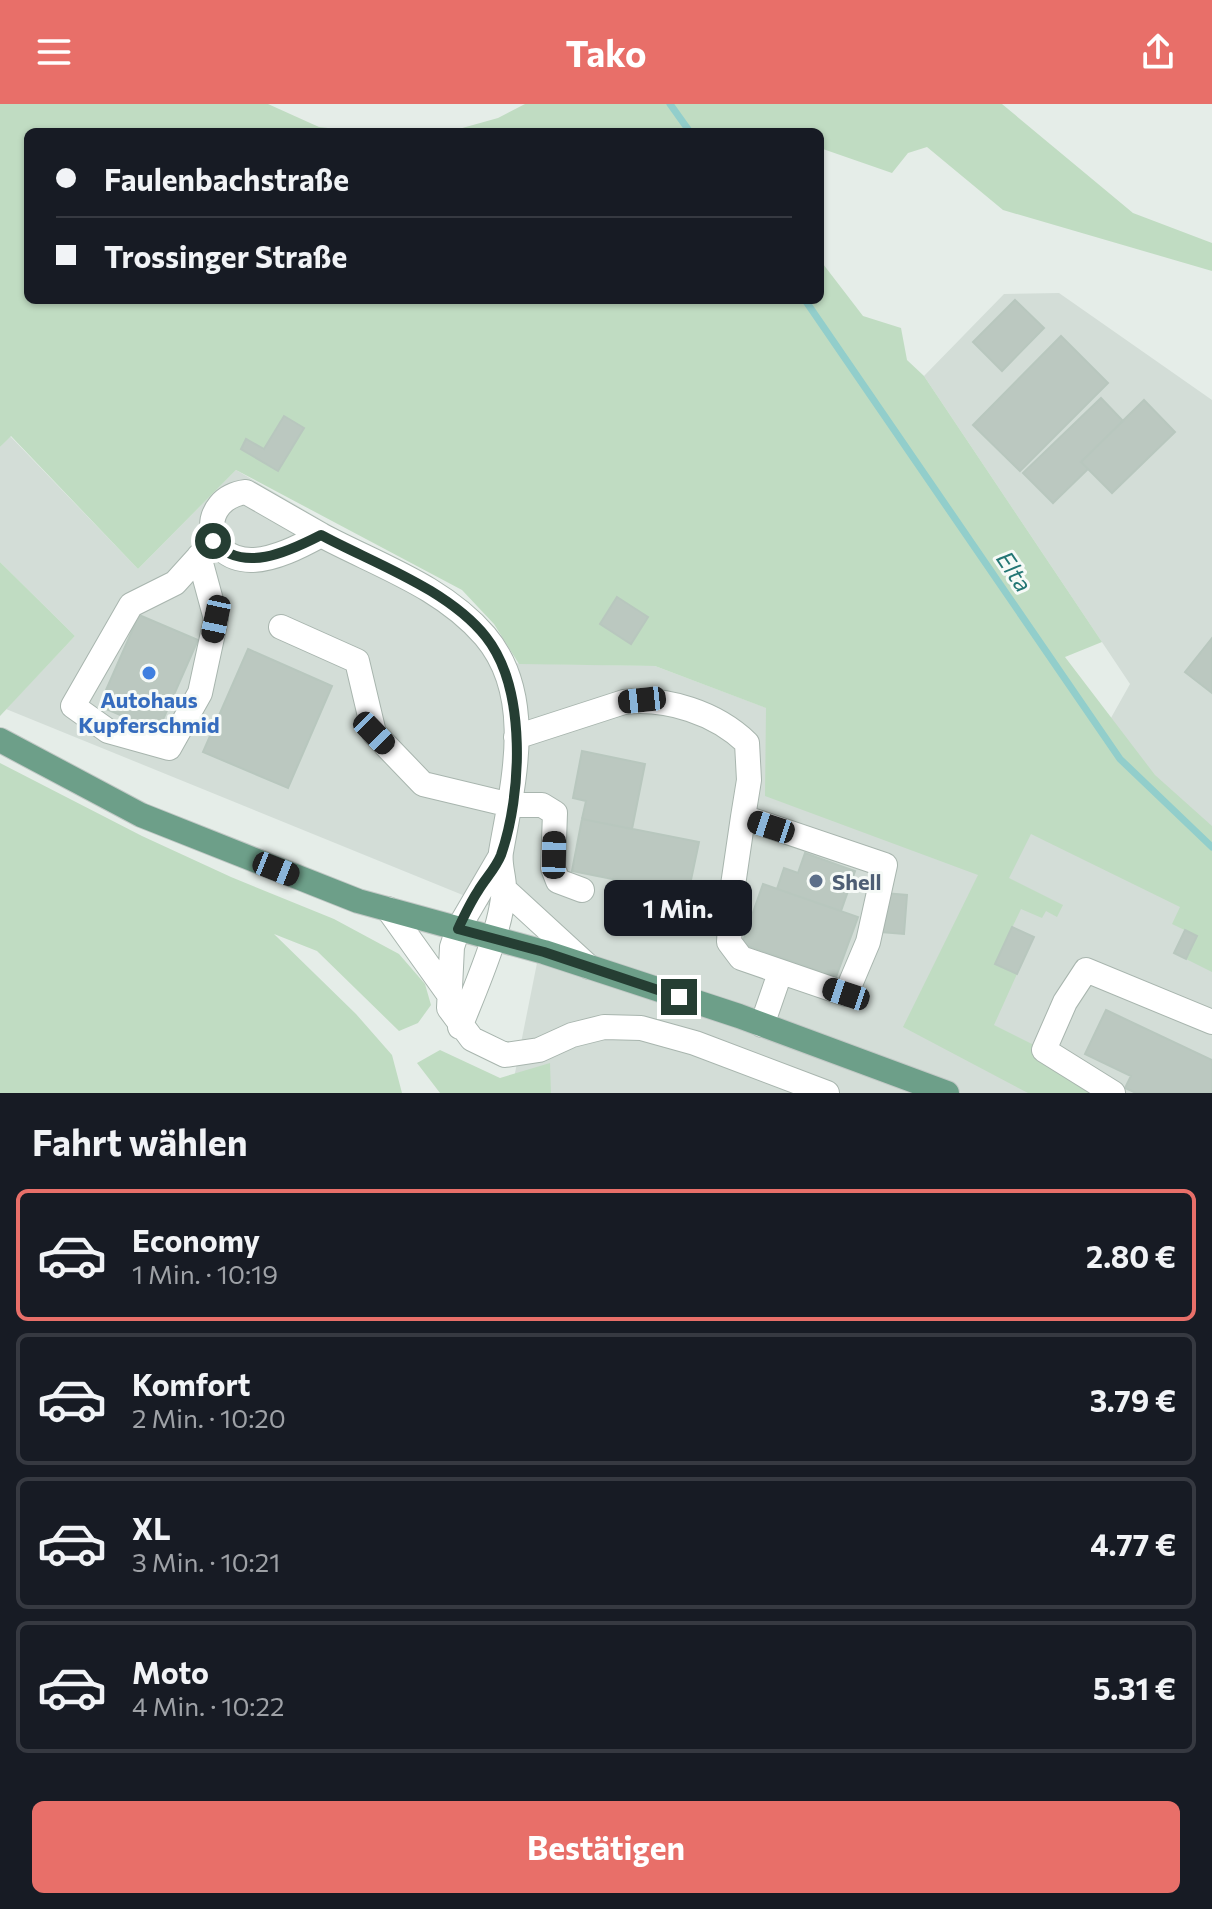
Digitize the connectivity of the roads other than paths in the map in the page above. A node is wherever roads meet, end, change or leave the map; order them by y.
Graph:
1 (321, 535) junction
2 (206, 548) junction
3 (281, 627) dead end
4 (516, 737) junction
5 (0, 740) edge
6 (511, 805) junction
7 (743, 817) junction
8 (500, 857) junction
9 (504, 889) junction
10 (582, 890) dead end
11 (388, 909) junction
12 (458, 929) junction
13 (493, 938) junction
14 (589, 967) junction
15 (780, 973) junction
16 (450, 996) junction
17 (1212, 1022) edge
18 (762, 1025) junction
19 (460, 1027) junction
20 (827, 1093) edge
21 (947, 1093) edge
22 (1113, 1093) edge

1 - 2 street
1 - 2 street
1 - 4 street
2 - 2 street
3 - 6 street
4 - 6 street
4 - 7 street
5 - 11 main road
6 - 8 street
6 - 10 street
7 - 15 street
7 - 15 street
8 - 9 street
8 - 12 street
9 - 13 street
9 - 14 street
11 - 12 main road
11 - 16 street
12 - 13 main road
12 - 16 street
13 - 14 main road
13 - 19 street
14 - 18 main road
15 - 18 street
16 - 19 street
17 - 22 street
18 - 21 main road
19 - 20 street

